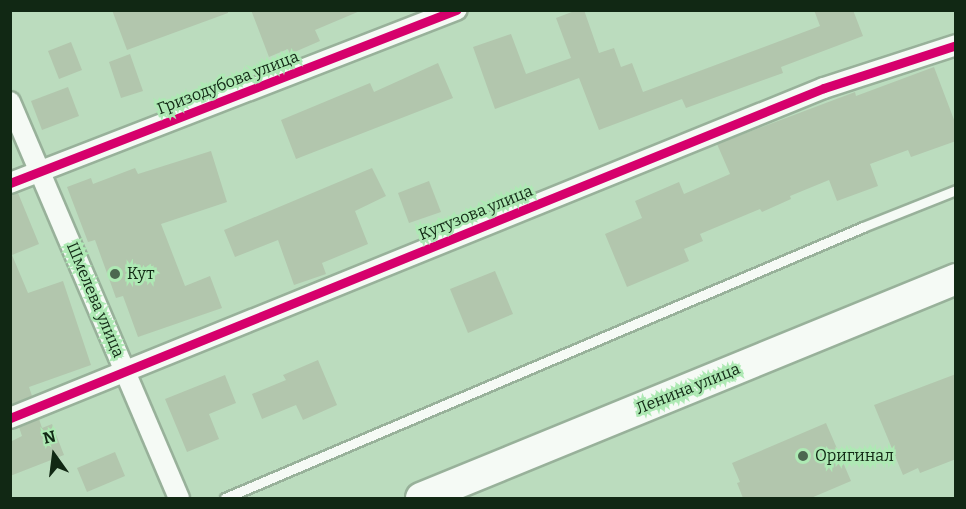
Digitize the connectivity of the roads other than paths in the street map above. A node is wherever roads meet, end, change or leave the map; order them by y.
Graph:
1 (457, 10) edge
2 (956, 45) edge
3 (10, 102) edge
4 (40, 171) junction
5 (10, 183) edge
6 (956, 190) edge
7 (956, 279) edge
8 (125, 371) junction
9 (10, 418) edge
10 (179, 498) edge
11 (225, 498) edge
12 (421, 498) edge

1 - 4 street, Гризодубова улица
2 - 8 street, Кутузова улица
3 - 4 street, Шмелева улица
4 - 5 street, Гризодубова улица
4 - 8 street, Шмелева улица
6 - 11 lane
7 - 12 main road, Ленина улица
8 - 9 street, Кутузова улица
8 - 10 street, Шмелева улица

